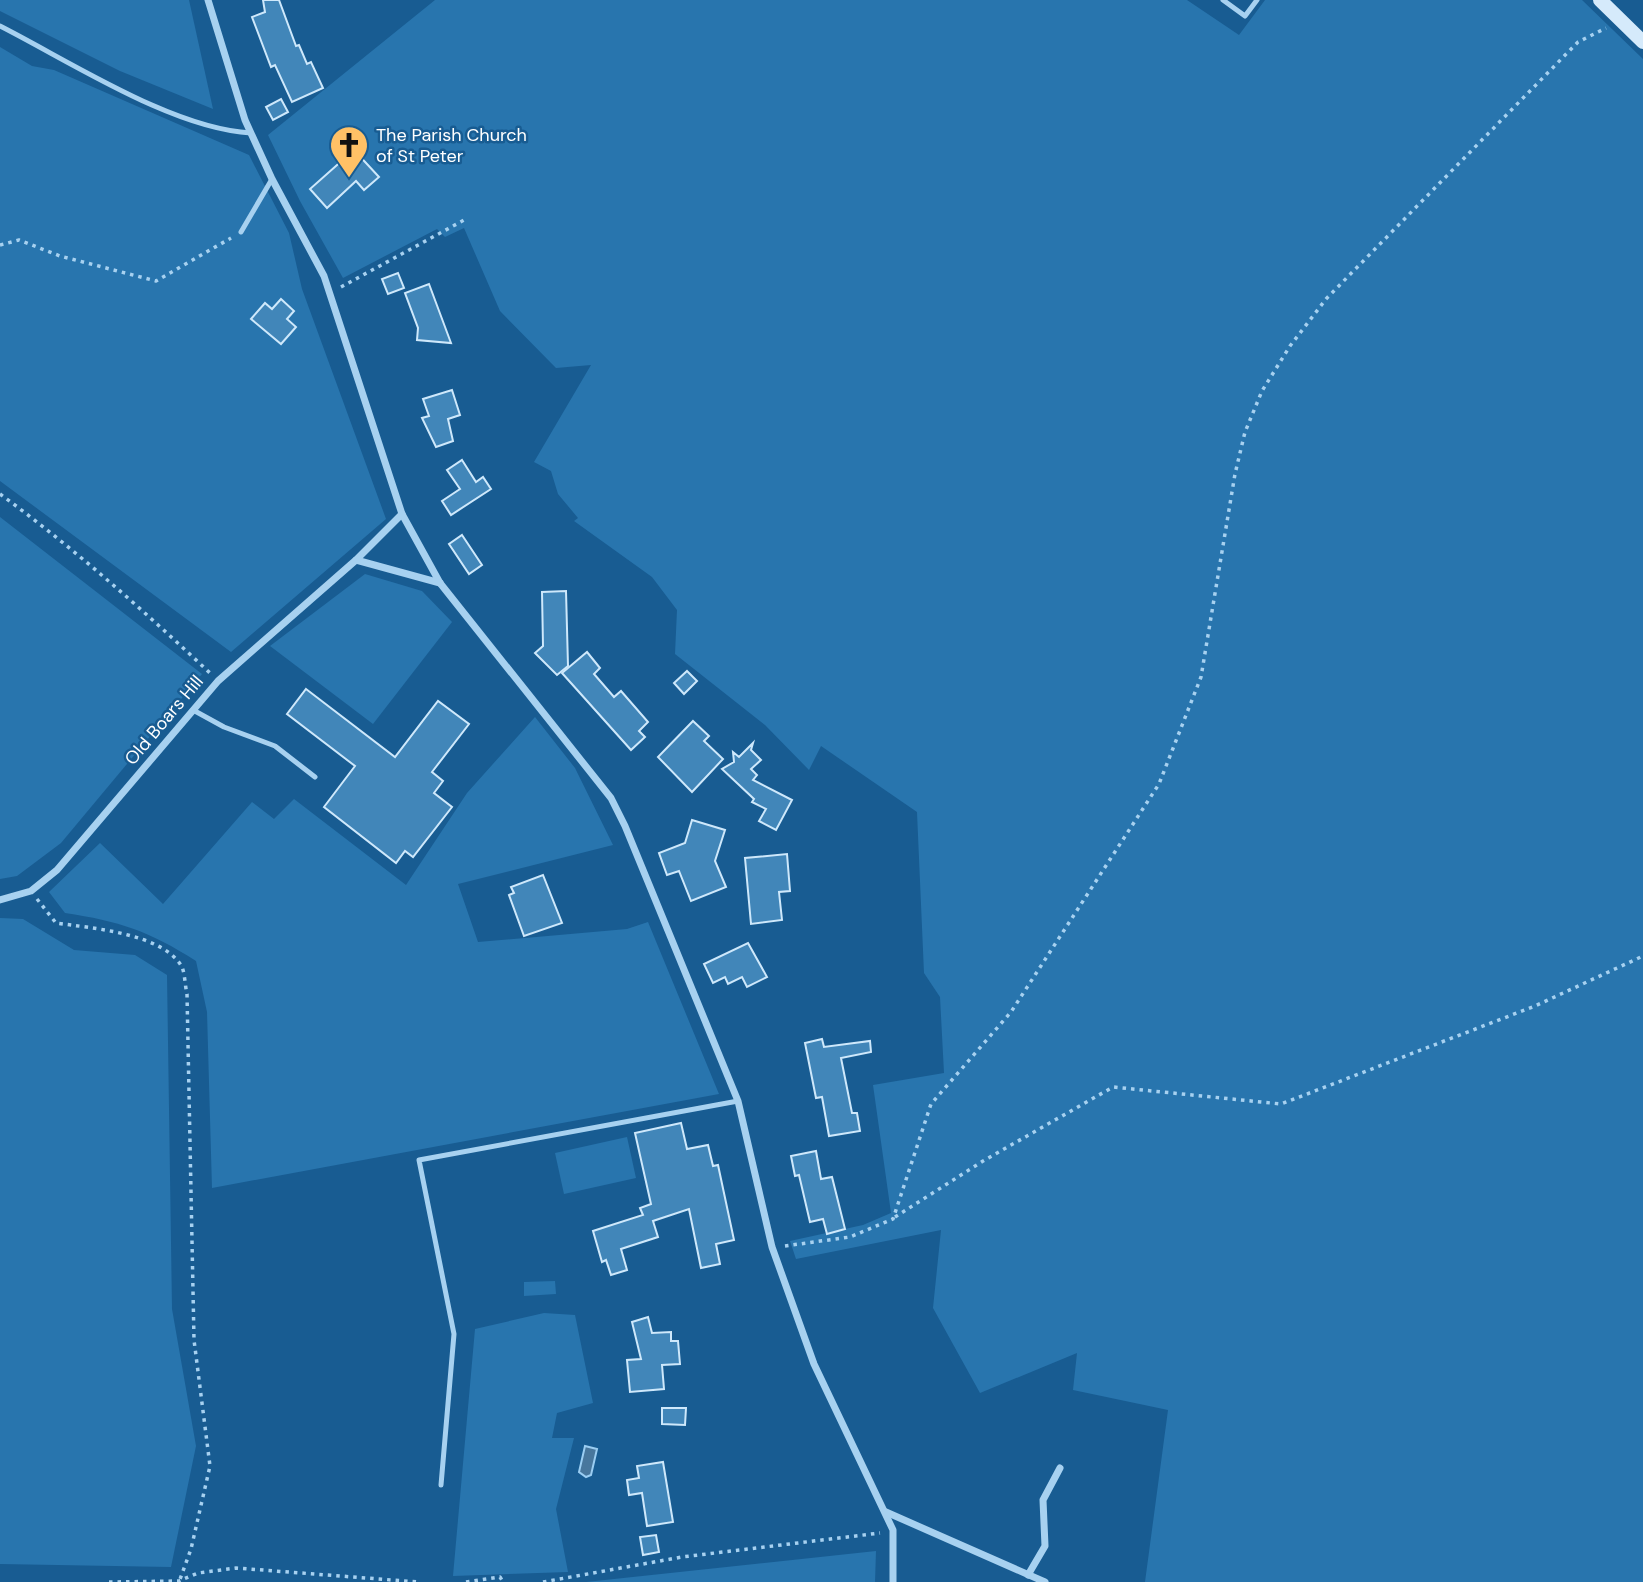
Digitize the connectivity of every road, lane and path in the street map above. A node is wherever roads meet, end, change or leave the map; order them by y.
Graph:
1 (208, 0) edge
2 (1223, 0) edge
3 (1256, 0) edge
4 (1600, 0) edge
5 (1619, 19) junction
6 (0, 26) edge
7 (1643, 41) edge
8 (251, 133) junction
9 (272, 180) junction
10 (466, 219) dead end
11 (241, 232) joint
12 (0, 245) edge
13 (330, 293) junction
14 (0, 494) edge
15 (402, 514) junction
16 (356, 560) junction
17 (440, 583) junction
18 (218, 681) junction
19 (193, 710) junction
20 (315, 777) dead end
21 (31, 891) junction
22 (0, 900) edge
23 (1643, 956) edge
24 (738, 1101) junction
25 (894, 1219) junction
26 (772, 1247) junction
27 (1059, 1468) dead end
28 (441, 1485) dead end
29 (886, 1512) junction
30 (893, 1530) junction
31 (1028, 1575) junction
32 (109, 1582) edge
33 (179, 1582) edge
34 (418, 1582) edge
35 (466, 1582) edge
36 (503, 1582) edge
37 (543, 1582) edge
38 (893, 1582) edge
39 (1045, 1582) edge

1 - 8 street
2 - 3 lane
4 - 5 main road
5 - 7 main road
5 - 25 path
6 - 8 lane
8 - 9 street
9 - 11 lane
9 - 13 street
10 - 13 path
11 - 12 path
13 - 15 street
14 - 18 path
15 - 16 street, Old Boars Hill
15 - 17 street
16 - 17 street
16 - 18 street, Old Boars Hill
17 - 24 street
18 - 19 street, Old Boars Hill
19 - 20 lane
19 - 21 street, Old Boars Hill
21 - 22 street, Old Boars Hill
21 - 33 path
23 - 25 path
24 - 26 street
24 - 28 lane
25 - 26 path
26 - 29 street
27 - 31 street
29 - 30 street
29 - 31 street
30 - 37 path
30 - 38 street
31 - 39 street
32 - 33 path
33 - 34 path
35 - 36 path

